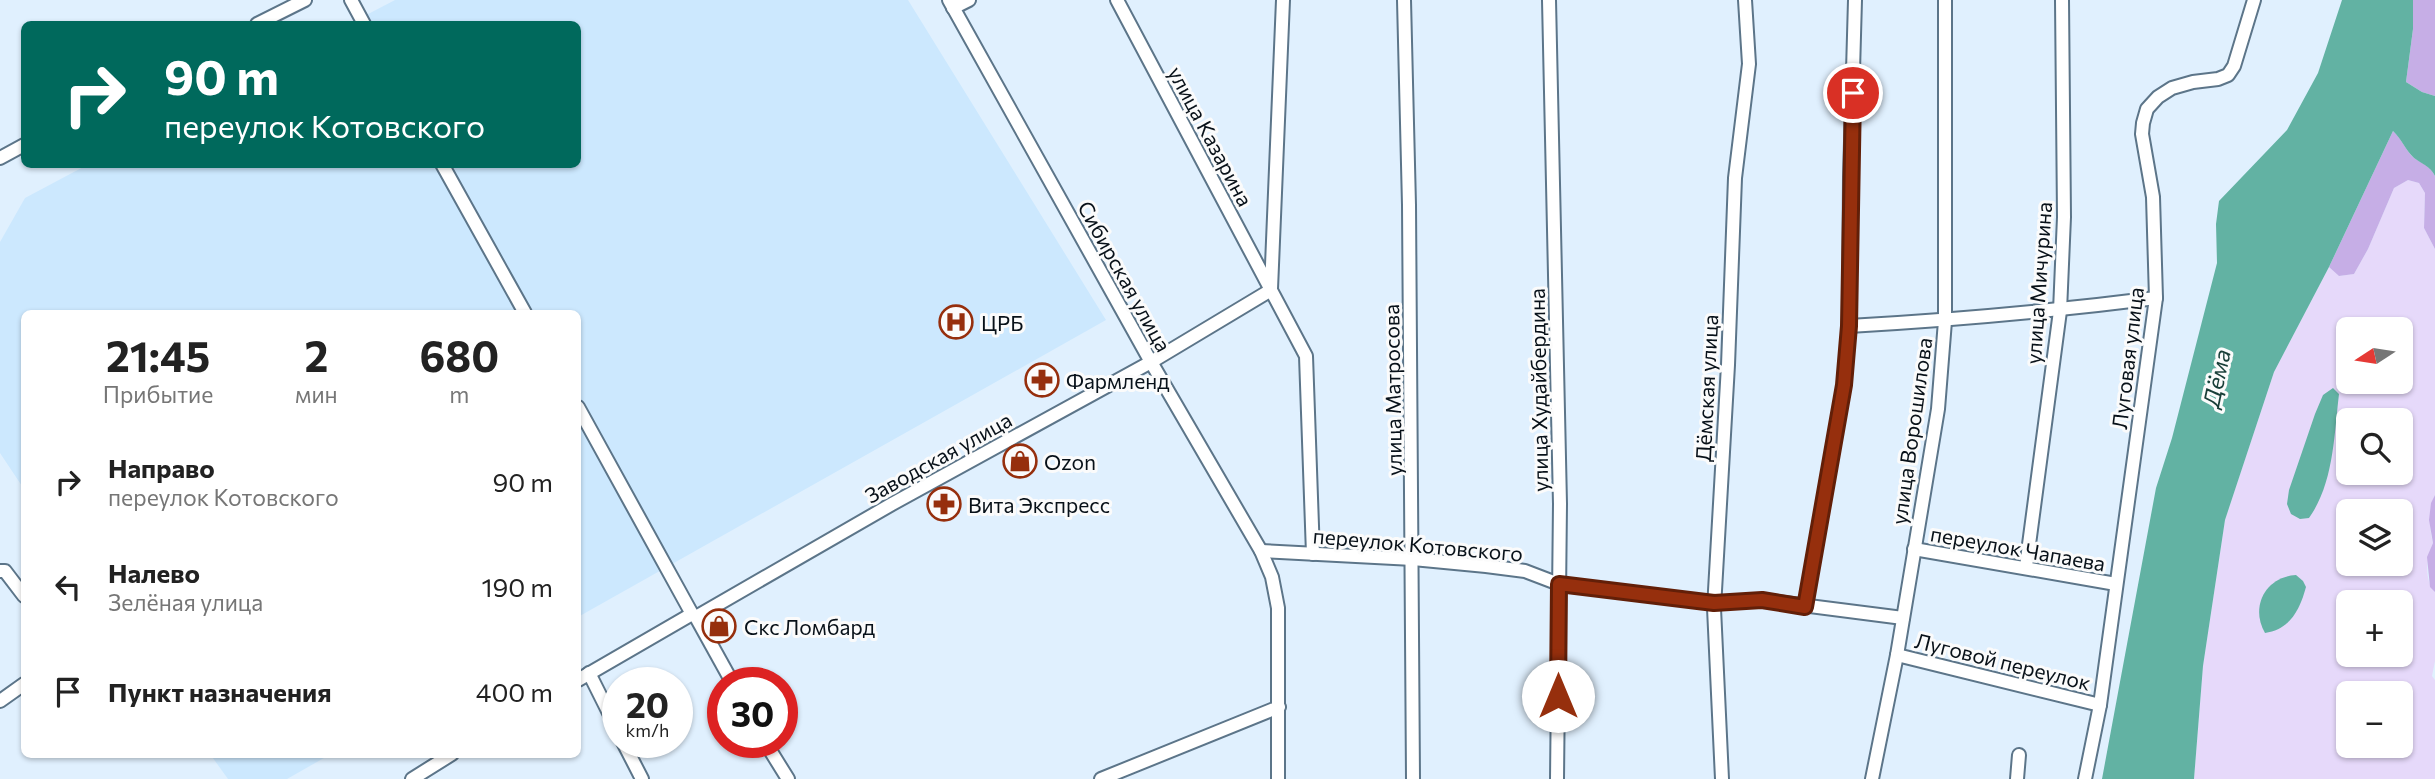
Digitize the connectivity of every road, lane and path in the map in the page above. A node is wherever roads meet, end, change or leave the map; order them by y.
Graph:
1 (304, 0) edge
2 (351, 0) edge
3 (969, 0) edge
4 (1117, 0) edge
5 (1283, 0) edge
6 (1404, 0) edge
7 (1549, 0) edge
8 (1745, 0) edge
9 (1855, 0) edge
10 (1945, 0) edge
11 (2062, 0) edge
12 (2254, 0) edge
13 (951, 4) edge
14 (263, 21) edge
15 (362, 21) edge
16 (21, 147) edge
17 (0, 158) edge
18 (444, 168) edge
19 (1271, 289) junction
20 (2156, 298) junction
21 (523, 310) edge
22 (2060, 311) junction
23 (1945, 321) junction
24 (1849, 326) junction
25 (1151, 362) junction
26 (581, 413) edge
27 (1914, 549) junction
28 (1261, 551) junction
29 (1313, 554) junction
30 (1413, 559) junction
31 (2026, 567) junction
32 (0, 571) edge
33 (1559, 584) junction
34 (2116, 584) junction
35 (21, 592) edge
36 (1714, 603) junction
37 (1805, 607) junction
38 (694, 615) junction
39 (1903, 618) junction
40 (1897, 655) junction
41 (723, 667) edge
42 (583, 677) edge
43 (21, 686) edge
44 (0, 701) edge
45 (2100, 705) junction
46 (602, 706) edge
47 (1279, 706) junction
48 (2019, 755) dead end
49 (446, 758) edge
50 (631, 758) edge
51 (775, 758) edge
52 (412, 779) edge
53 (642, 779) edge
54 (788, 779) edge
55 (1101, 779) edge
56 (1279, 779) edge
57 (1413, 779) edge
58 (1557, 779) edge
59 (1722, 779) edge
60 (1872, 779) edge
61 (2017, 779) edge
62 (2085, 779) edge

1 - 14 street
2 - 15 street
3 - 13 street
4 - 19 street, улица Казарина
5 - 19 street
6 - 30 street, улица Матросова
7 - 33 street, улица Худайбердина
8 - 36 street, Дёмская улица
9 - 24 street
10 - 23 street, улица Ворошилова
11 - 22 street, улица Мичурина
12 - 20 street, Луговая улица
13 - 25 street, Сибирская улица
16 - 17 street
18 - 21 street
19 - 25 street, Заводская улица
19 - 29 street, улица Казарина
20 - 22 street
20 - 34 street, Луговая улица
22 - 23 street
22 - 31 street, улица Мичурина
23 - 24 street
23 - 27 street, улица Ворошилова
24 - 37 street
25 - 28 street, Сибирская улица
25 - 38 street, Заводская улица
26 - 38 street
27 - 31 street, переулок Чапаева
27 - 39 street, улица Ворошилова
28 - 29 street, переулок Котовского
28 - 47 street, Сибирская улица
29 - 30 street, переулок Котовского
30 - 33 street, переулок Котовского
30 - 57 street, улица Матросова
31 - 34 street, переулок Чапаева
32 - 35 street
33 - 36 street, переулок Котовского
33 - 58 street, улица Худайбердина
34 - 45 street, Луговая улица
36 - 37 street, переулок Котовского
36 - 59 street, Дёмская улица
37 - 39 street, переулок Котовского
38 - 41 street
38 - 42 street, Заводская улица
39 - 40 street, улица Ворошилова
40 - 45 street, Луговой переулок
40 - 60 street, улица Ворошилова
42 - 46 street
43 - 44 street
45 - 62 street, Луговая улица
47 - 55 street
47 - 56 street, Сибирская улица
48 - 61 street
49 - 52 street
50 - 53 street
51 - 54 street

